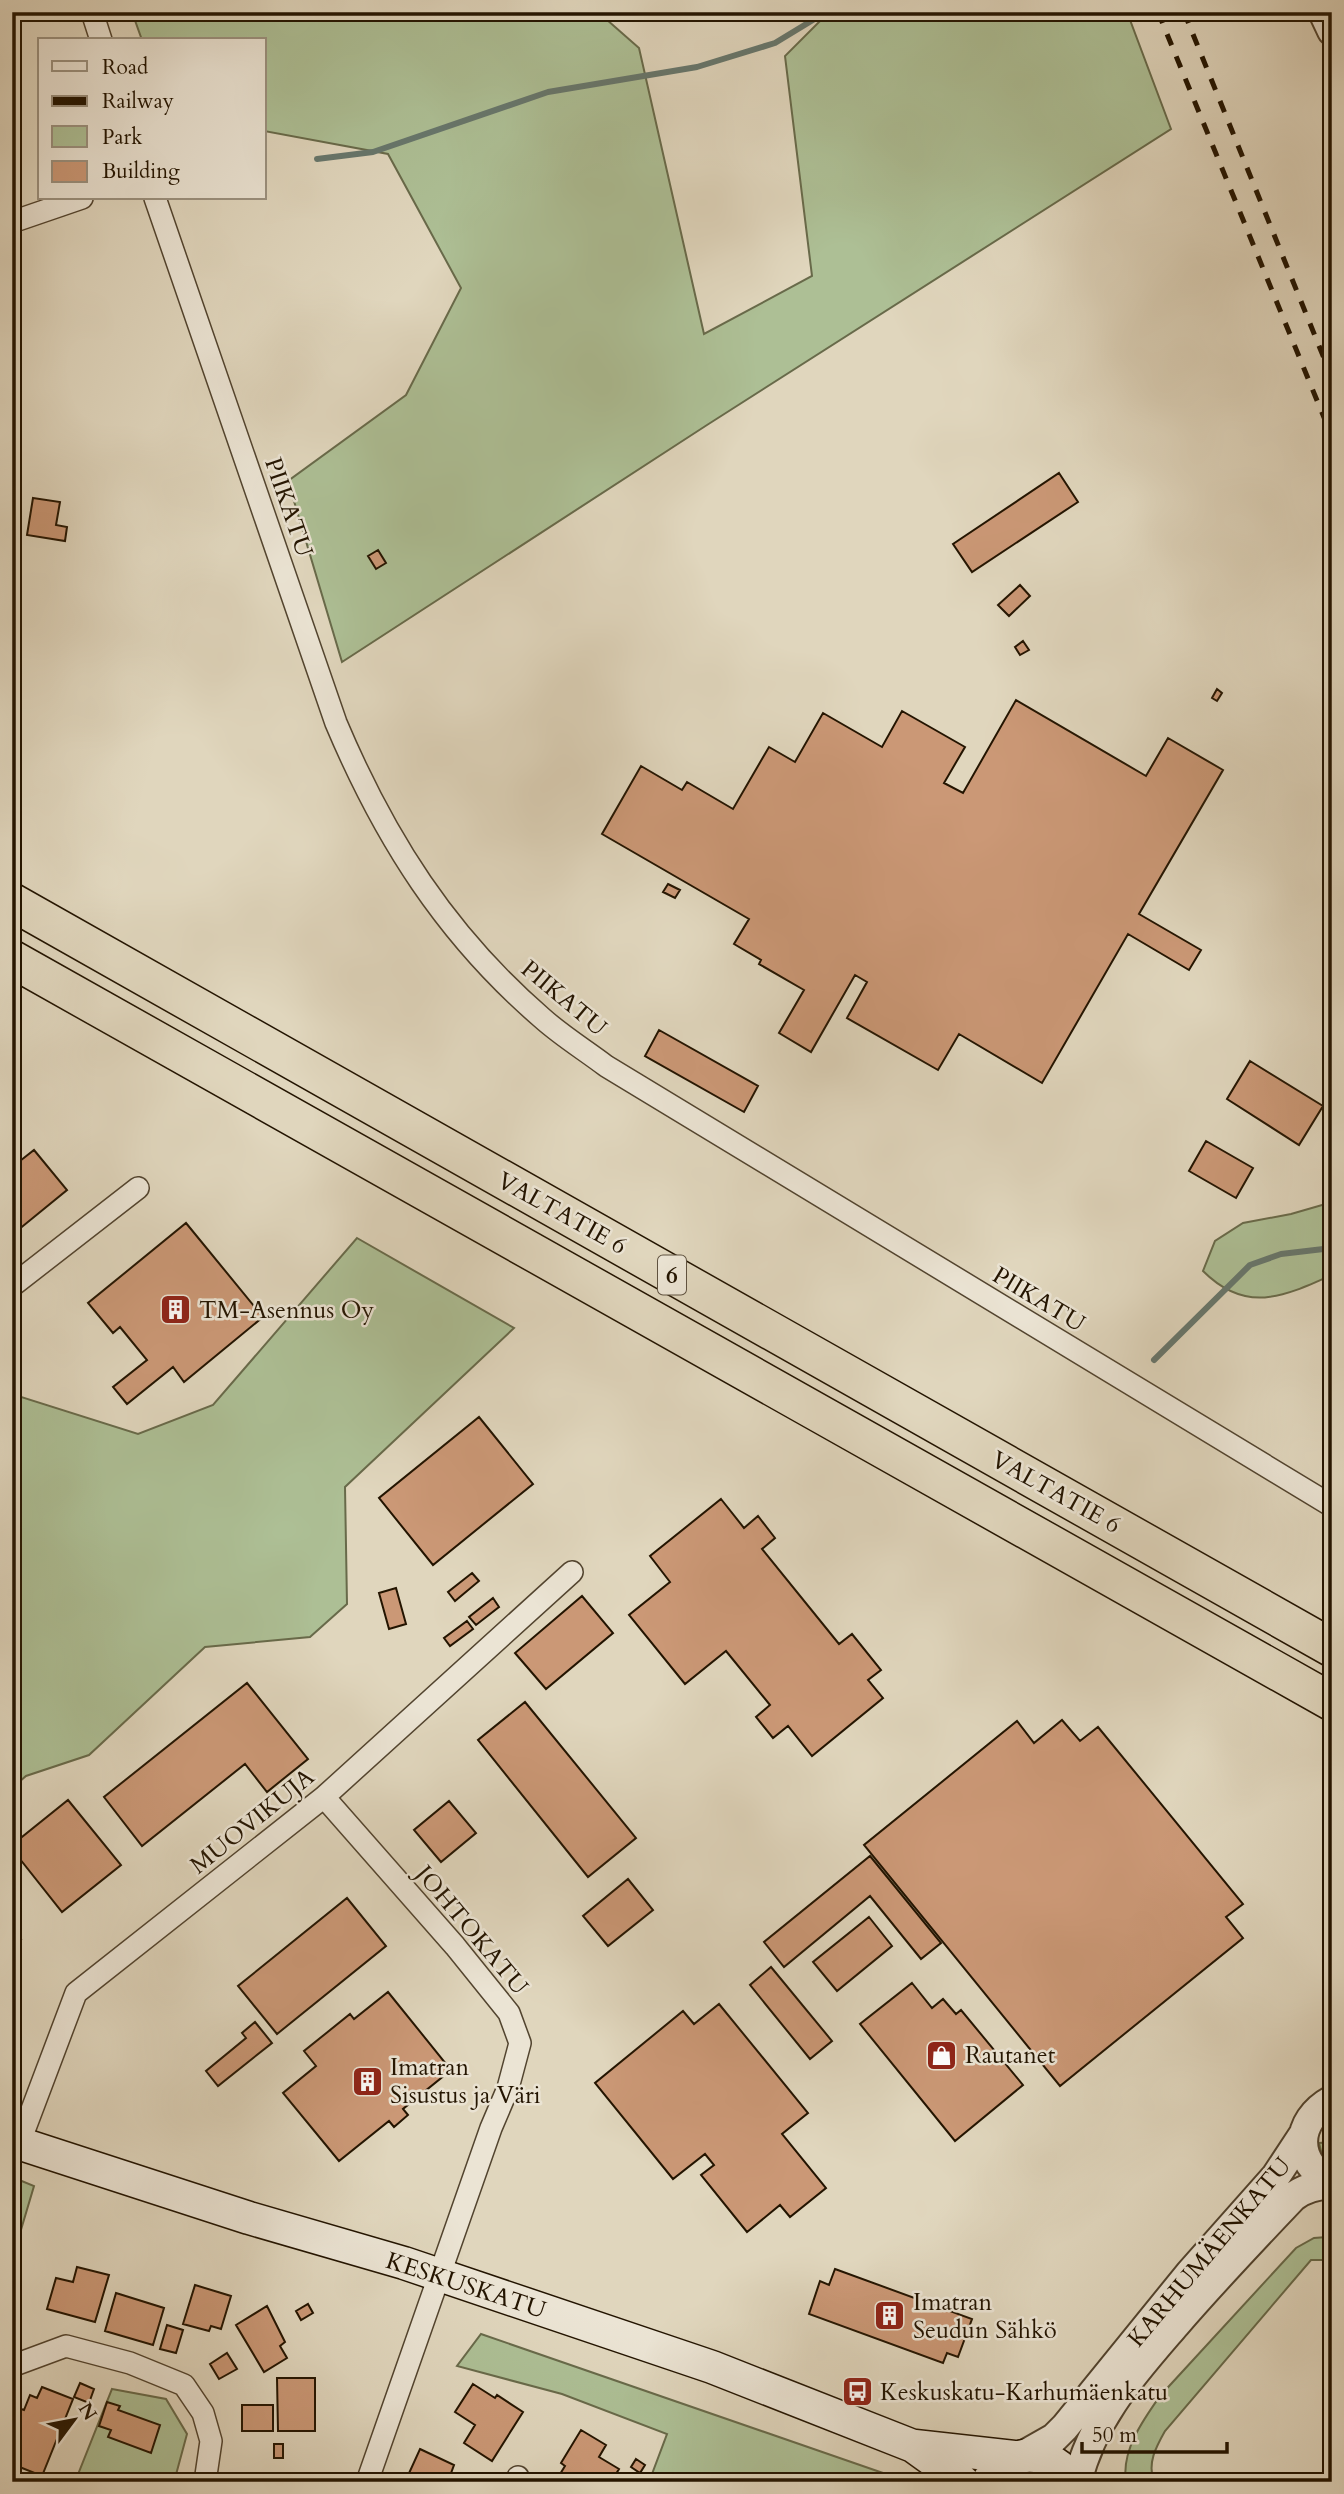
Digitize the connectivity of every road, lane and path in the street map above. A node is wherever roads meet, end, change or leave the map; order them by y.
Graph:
1 (92, 12) edge
2 (1323, 12) edge
3 (1332, 31) edge
4 (100, 38) edge
5 (76, 200) edge
6 (156, 200) edge
7 (12, 222) edge
8 (12, 902) edge
9 (12, 959) edge
10 (138, 1188) dead end
11 (12, 1286) edge
12 (1332, 1506) edge
13 (572, 1572) dead end
14 (1332, 1648) edge
15 (1332, 1702) edge
16 (324, 1797) junction
17 (1332, 2100) edge
18 (1303, 2135) junction
19 (16, 2142) edge
20 (1332, 2183) edge
21 (440, 2275) junction
22 (12, 2366) edge
23 (913, 2446) junction
24 (1019, 2456) junction
25 (205, 2482) edge
26 (367, 2482) edge
27 (962, 2482) edge
28 (988, 2482) edge
29 (1074, 2482) edge

1 - 4 street
2 - 3 street
5 - 7 street
6 - 12 street, PIIKATU
8 - 14 highway, VALTATIE 6 / 6
9 - 15 highway, VALTATIE 6 / 6
10 - 11 street
13 - 16 street, MUOVIKUJA
16 - 19 street, MUOVIKUJA
16 - 21 street, JOHTOKATU
17 - 18 street, KARHUMÄENKATU
18 - 20 street
18 - 24 street, KARHUMÄENKATU
19 - 21 main road, KESKUSKATU
20 - 29 street, KARHUMÄENKATU
21 - 23 main road, KESKUSKATU
21 - 26 street, JOHTOKATU
22 - 25 street
23 - 24 main road, KESKUSKATU
23 - 27 main road, KESKUSKATU
24 - 28 main road
24 - 29 main road, KESKUSKATU

